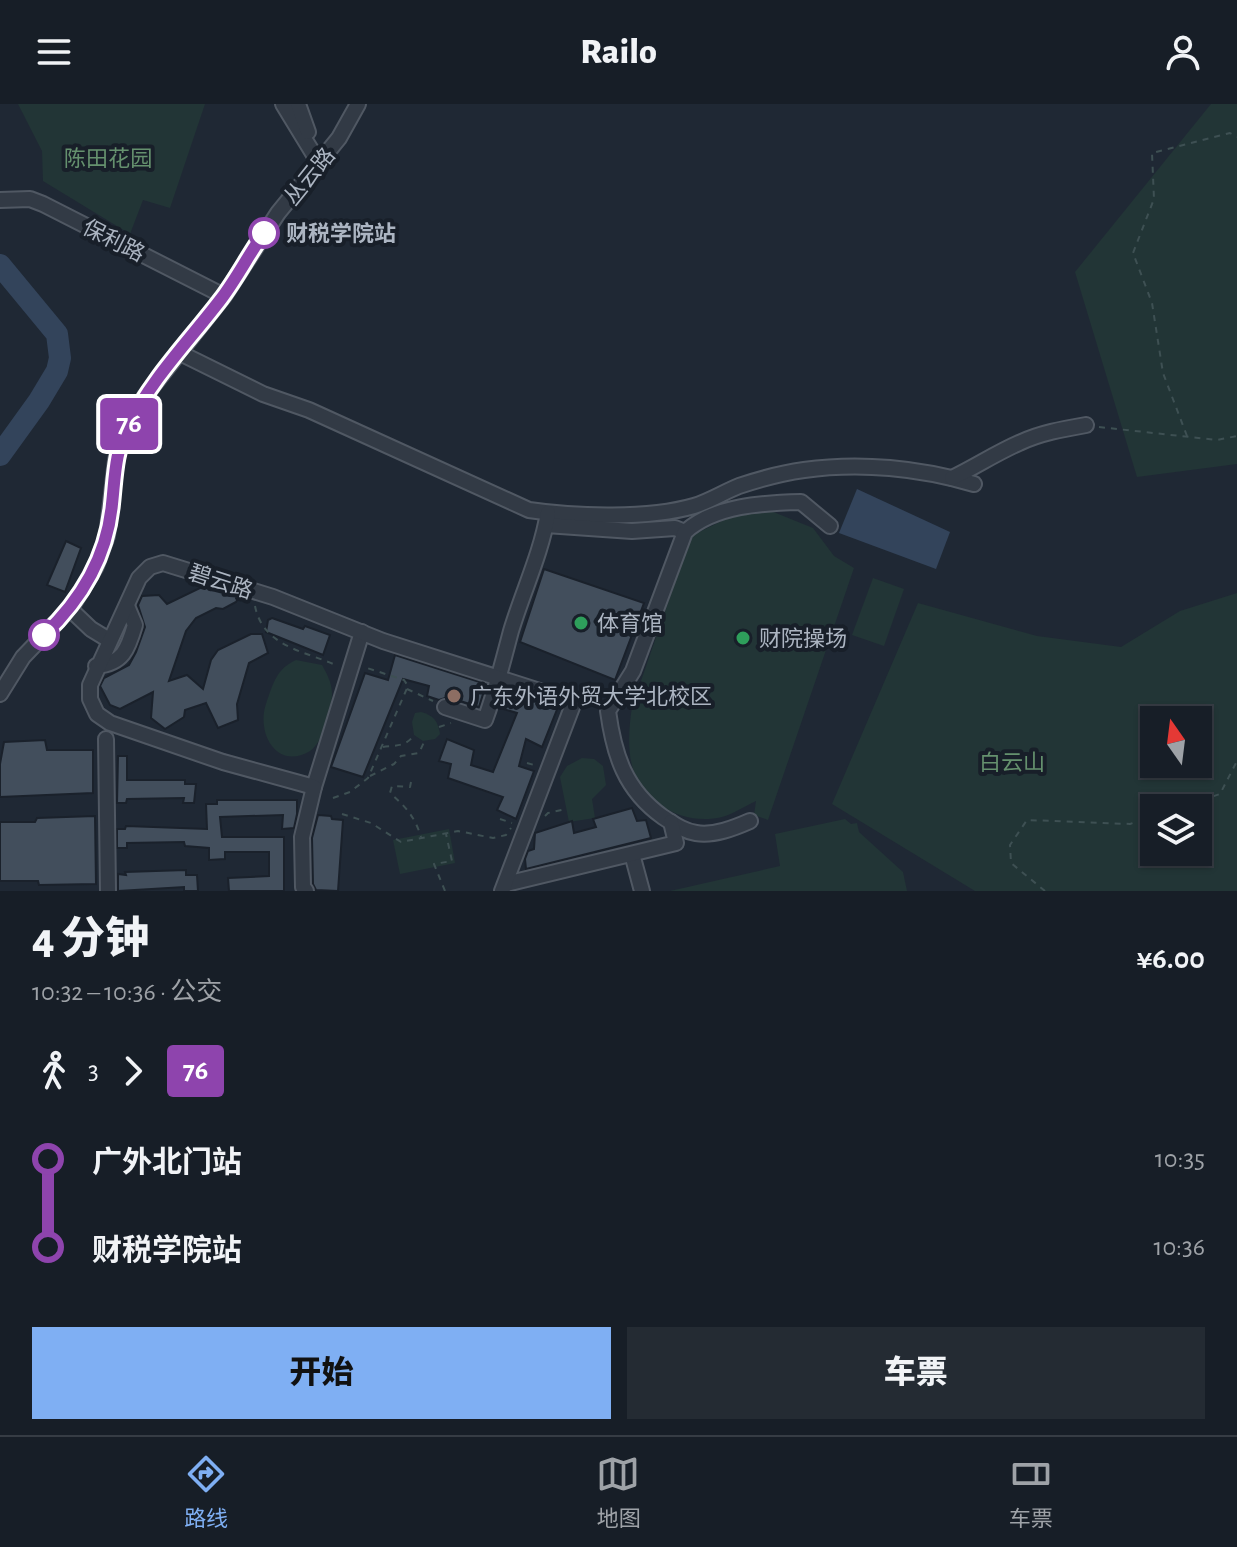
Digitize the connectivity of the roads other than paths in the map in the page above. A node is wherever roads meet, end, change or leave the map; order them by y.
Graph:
1 (283, 104) edge
2 (298, 104) edge
3 (358, 104) edge
4 (319, 163) junction
5 (0, 200) edge
6 (224, 296) junction
7 (178, 352) junction
8 (1086, 425) road end
9 (952, 478) junction
10 (974, 484) dead end
11 (547, 519) junction
12 (830, 526) dead end
13 (685, 532) junction
14 (127, 606) junction
15 (70, 609) junction
16 (362, 632) junction
17 (109, 640) junction
18 (96, 666) junction
19 (501, 678) junction
20 (0, 694) edge
21 (445, 707) road end
22 (106, 739) dead end
23 (314, 787) junction
24 (750, 821) dead end
25 (671, 822) junction
26 (632, 854) junction
27 (504, 888) edge
28 (108, 891) edge
29 (306, 891) edge
30 (642, 891) edge

1 - 4 street
2 - 4 street
3 - 4 street, 丛云路
4 - 6 street, 丛云路
5 - 6 street, 保利路
6 - 7 street, 丛云路
7 - 11 street
7 - 15 street, 丛云路
8 - 9 street
9 - 10 street
9 - 11 street
11 - 13 street
11 - 19 street
12 - 13 street
13 - 25 street
14 - 16 street, 碧云路
14 - 17 street, 碧云路
14 - 18 street
15 - 17 street
15 - 20 street, 丛云路
16 - 19 street, 碧云路
16 - 23 street
17 - 18 street, 碧云路
18 - 23 street, 碧云路
19 - 21 street
19 - 27 street, 碧云路
22 - 28 street
23 - 29 street
24 - 25 street
25 - 26 street
26 - 27 street
26 - 30 street

